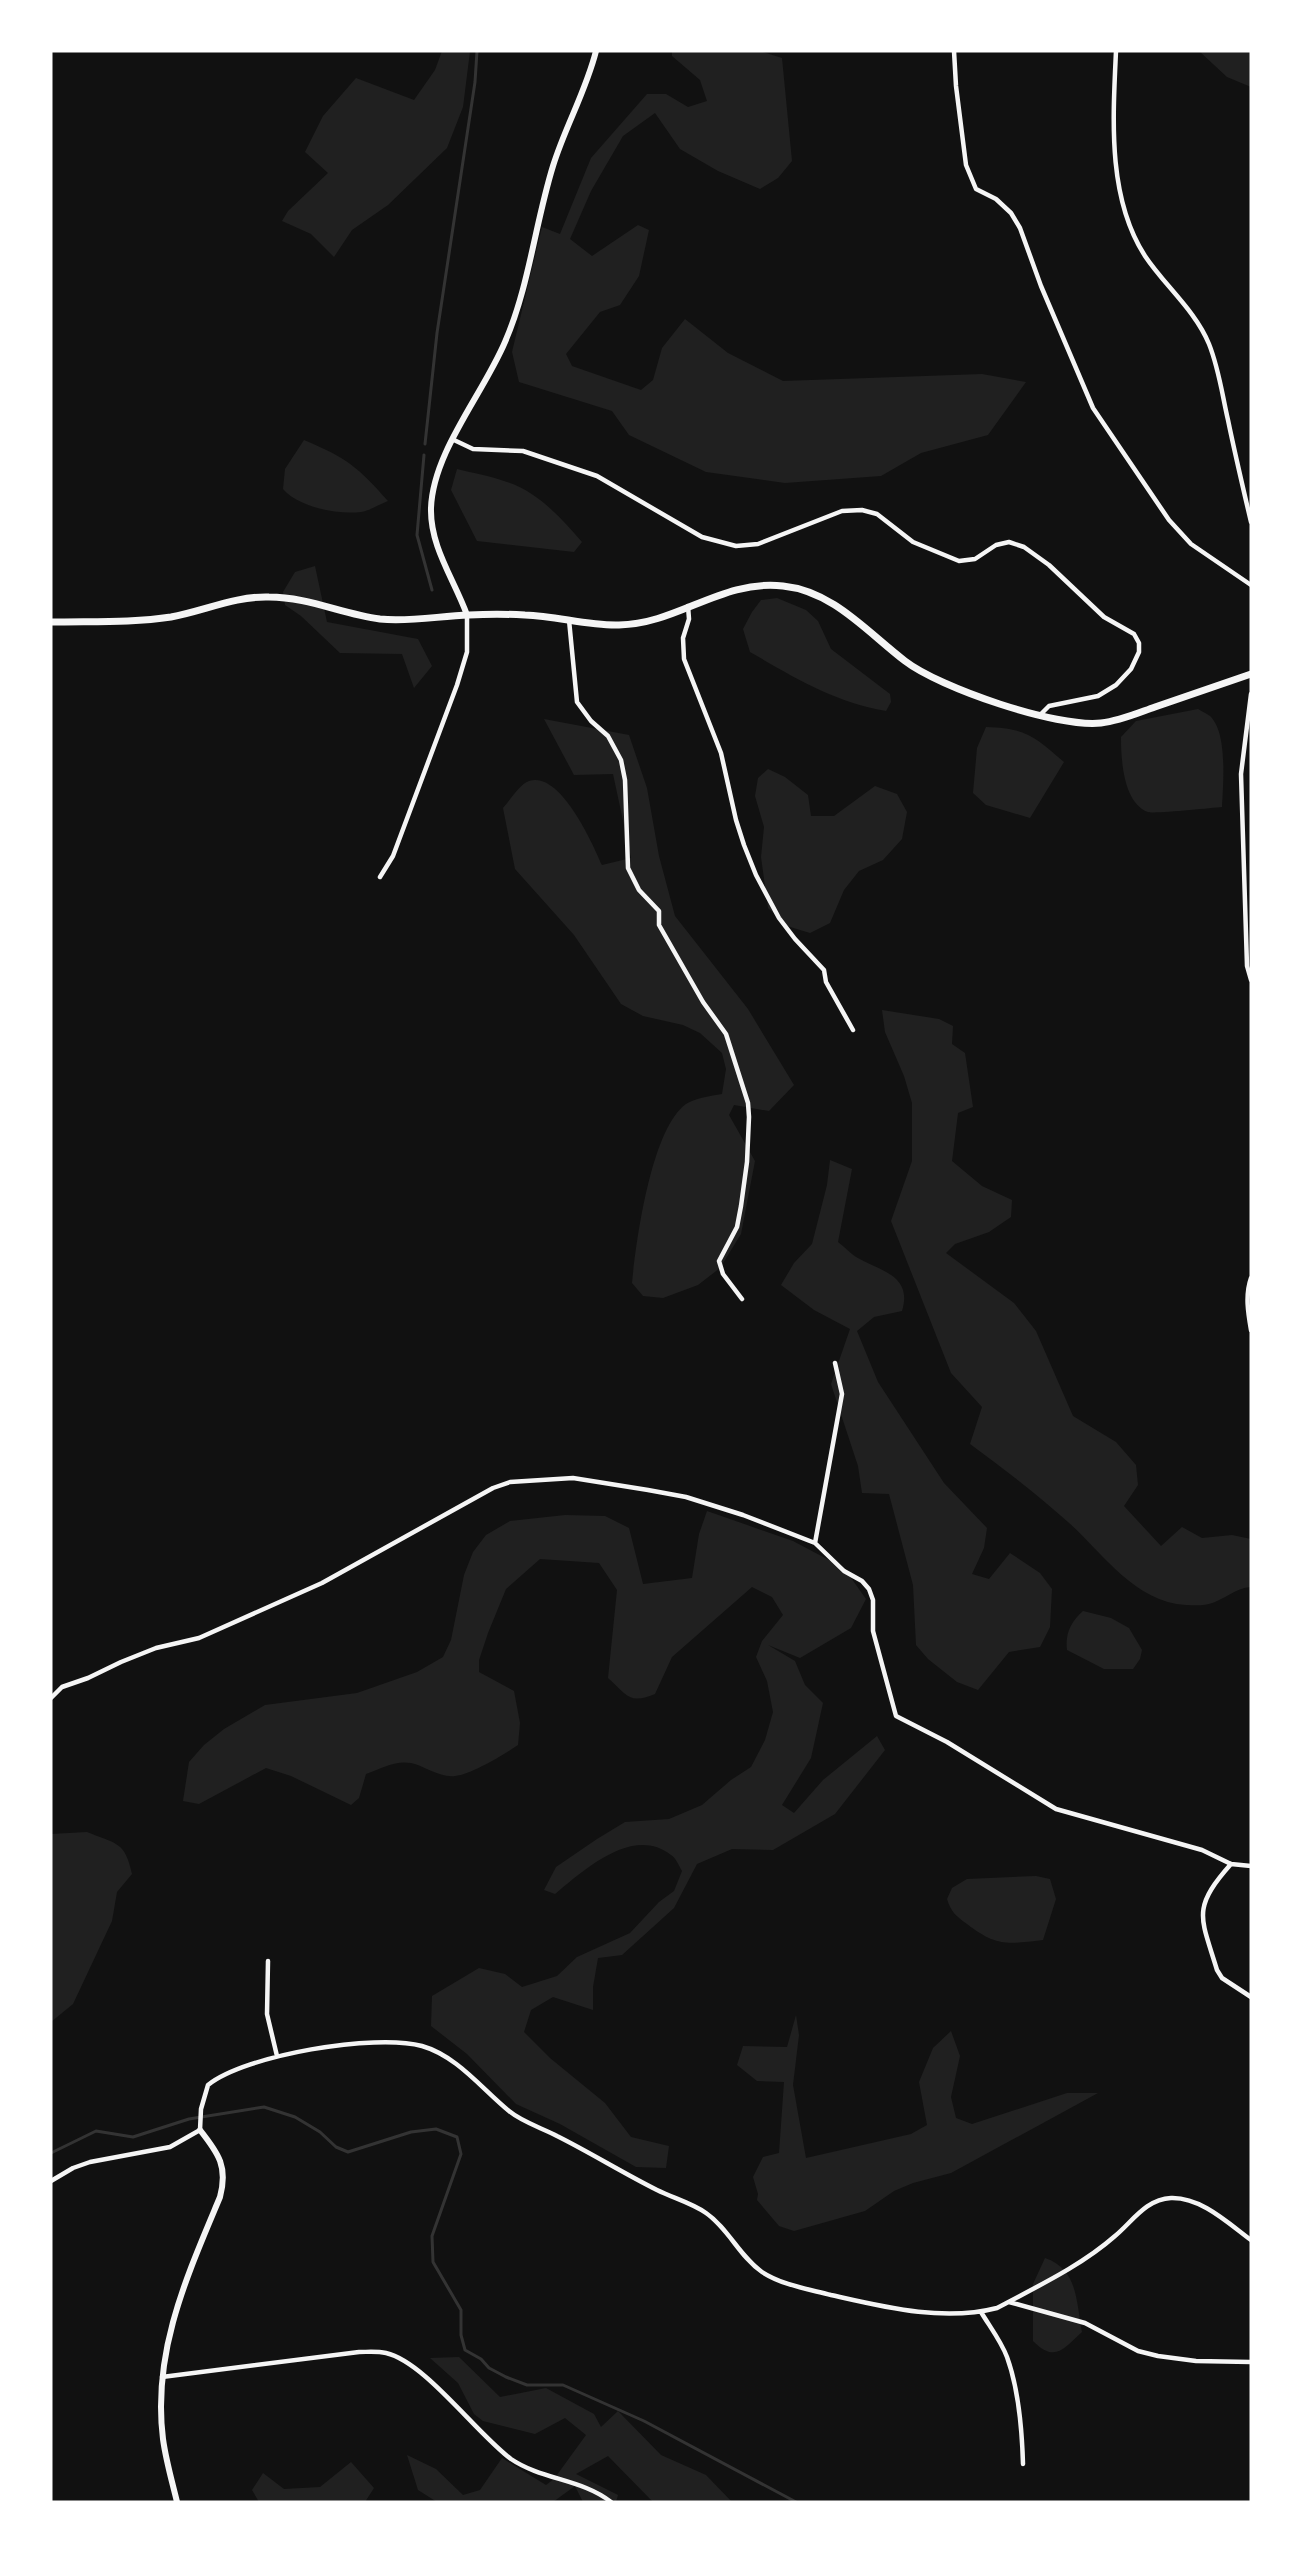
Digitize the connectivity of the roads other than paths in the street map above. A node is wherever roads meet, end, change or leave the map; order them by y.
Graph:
1 (596, 51) edge
2 (954, 51) edge
3 (1116, 51) edge
4 (454, 440) junction
5 (1251, 522) edge
6 (1251, 585) edge
7 (688, 606) junction
8 (466, 615) junction
9 (568, 620) junction
10 (51, 622) edge
11 (1251, 674) edge
12 (1251, 694) edge
13 (1250, 703) edge
14 (1041, 714) junction
15 (380, 877) dead end
16 (1251, 980) edge
17 (852, 1030) dead end
18 (1251, 1278) edge
19 (742, 1299) dead end
20 (1251, 1330) edge
21 (835, 1363) dead end
22 (815, 1543) junction
23 (51, 1698) edge
24 (1231, 1864) junction
25 (1251, 1866) edge
26 (268, 1960) dead end
27 (1251, 1997) edge
28 (277, 2056) junction
29 (200, 2130) junction
30 (51, 2181) edge
31 (1251, 2240) edge
32 (1009, 2302) junction
33 (981, 2312) junction
34 (1251, 2362) edge
35 (162, 2377) junction
36 (1023, 2464) dead end
37 (177, 2502) edge
38 (611, 2502) edge

1 - 4 street
2 - 6 street
3 - 5 street
4 - 8 street
4 - 14 street
7 - 9 main road
7 - 14 main road
7 - 17 street
8 - 9 main road
8 - 10 main road
8 - 15 street
9 - 19 street
11 - 14 main road
12 - 13 street
13 - 16 street
18 - 20 street
21 - 22 street
22 - 23 street
22 - 24 street
24 - 25 street
24 - 27 street
26 - 28 street
28 - 29 street
28 - 33 street
29 - 30 street
29 - 35 street
31 - 32 street
32 - 33 street
32 - 34 street
33 - 36 street
35 - 37 street
35 - 38 street

